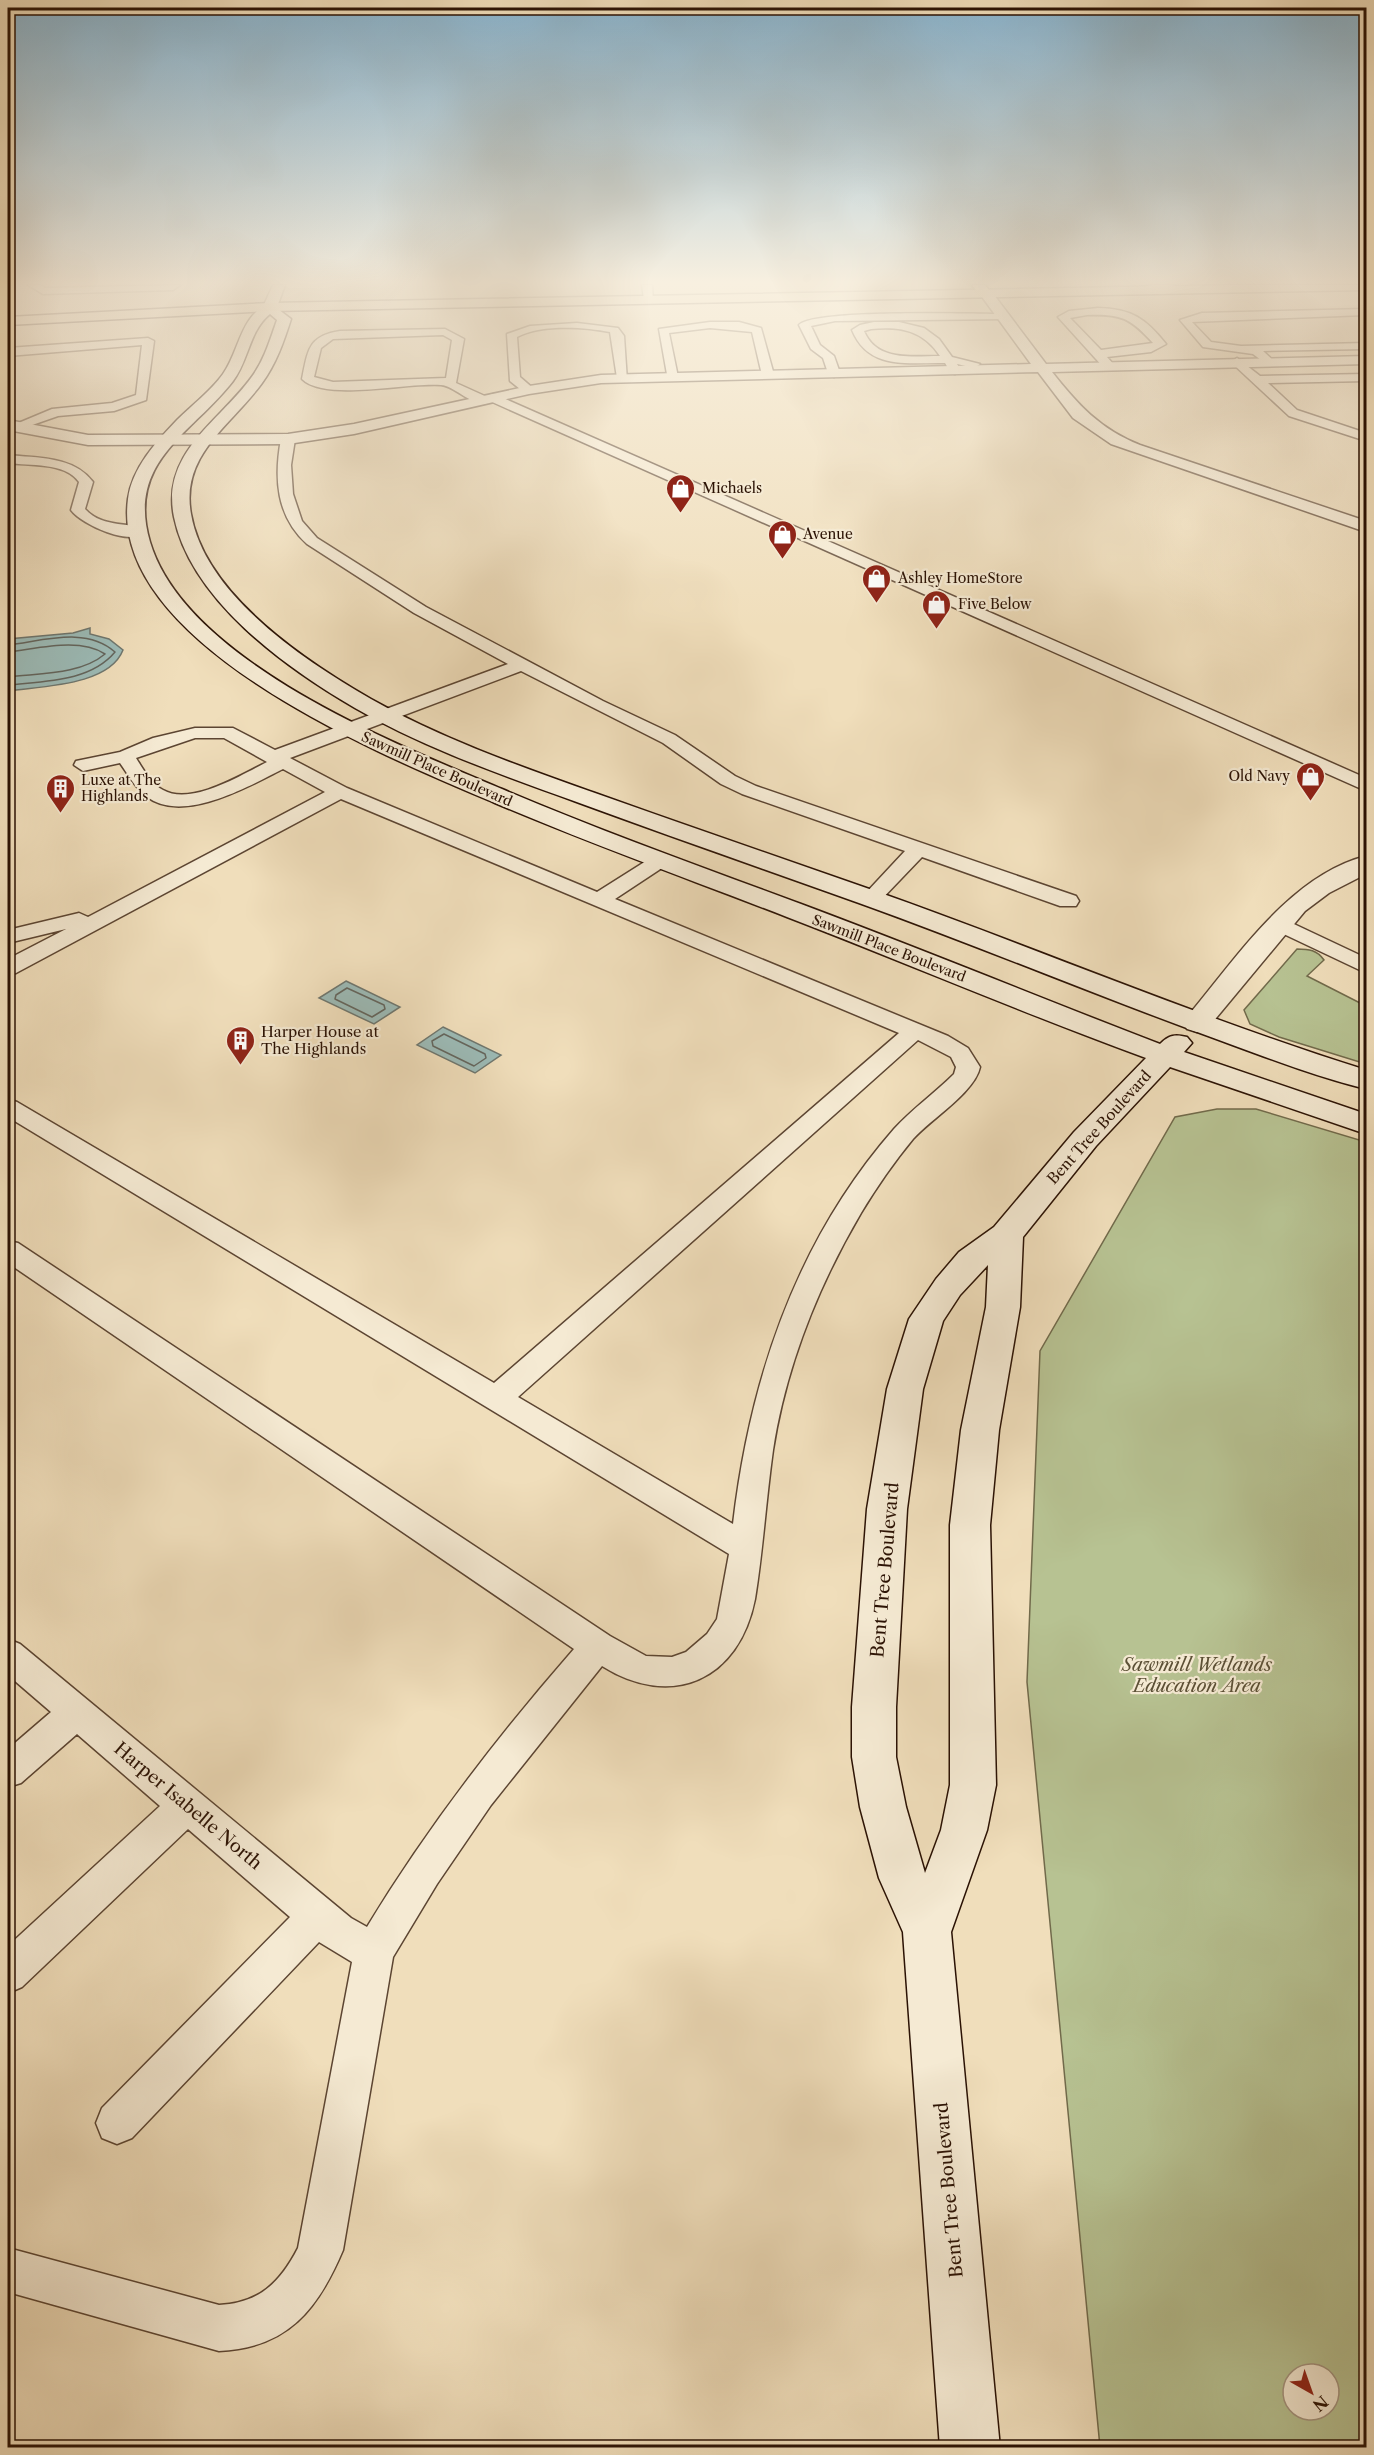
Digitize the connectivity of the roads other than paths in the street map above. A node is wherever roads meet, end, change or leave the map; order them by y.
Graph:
1 (135, 400) edge
2 (207, 400) edge
3 (240, 400) edge
4 (485, 400) edge
5 (489, 400) edge
6 (1066, 400) edge
7 (1278, 400) edge
8 (11, 426) edge
9 (1366, 437) edge
10 (288, 439) junction
11 (167, 441) junction
12 (201, 441) junction
13 (8, 459) edge
14 (1366, 527) edge
15 (139, 532) junction
16 (522, 665) junction
17 (384, 715) junction
18 (348, 728) junction
19 (125, 756) junction
20 (276, 760) junction
21 (83, 765) dead end
22 (1366, 785) edge
23 (340, 792) junction
24 (918, 849) junction
25 (661, 860) junction
26 (1366, 864) edge
27 (871, 899) junction
28 (599, 900) junction
29 (1068, 902) dead end
30 (118, 909) junction
31 (1279, 923) junction
32 (8, 936) edge
33 (1366, 966) edge
34 (8, 968) edge
35 (1197, 1023) junction
36 (915, 1031) junction
37 (1163, 1056) junction
38 (1366, 1080) edge
39 (8, 1107) edge
40 (1366, 1124) edge
41 (1006, 1235) junction
42 (8, 1250) edge
43 (495, 1400) junction
44 (744, 1547) junction
45 (598, 1646) junction
46 (8, 1654) edge
47 (77, 1712) junction
48 (8, 1771) edge
49 (187, 1805) junction
50 (318, 1916) junction
51 (927, 1932) junction
52 (374, 1952) junction
53 (8, 1973) edge
54 (117, 2123) dead end
55 (8, 2270) edge
56 (970, 2448) edge

1 - 8 lane
2 - 11 street, Sawmill Place Boulevard
3 - 12 street, Sawmill Place Boulevard
4 - 10 street
5 - 22 lane
6 - 14 street
7 - 9 lane
8 - 11 street
10 - 12 street
10 - 16 lane
11 - 12 street
11 - 15 street, Sawmill Place Boulevard
12 - 17 street, Sawmill Place Boulevard
13 - 15 lane
15 - 18 street, Sawmill Place Boulevard
16 - 17 lane
16 - 24 lane
17 - 18 lane
17 - 27 street, Sawmill Place Boulevard
18 - 20 lane
18 - 25 street, Sawmill Place Boulevard
19 - 20 lane
19 - 20 lane
19 - 21 lane
20 - 23 lane
23 - 28 lane
23 - 30 lane
24 - 27 lane
24 - 29 lane
25 - 28 lane
25 - 37 street, Sawmill Place Boulevard
26 - 31 street, Bent Tree Boulevard
27 - 35 street, Sawmill Place Boulevard
28 - 36 lane
30 - 32 lane
30 - 34 lane
31 - 33 lane
31 - 35 street, Bent Tree Boulevard
35 - 37 street, Bent Tree Boulevard
35 - 38 street, Sawmill Place Boulevard
36 - 43 lane
36 - 44 lane
37 - 40 street, Sawmill Place Boulevard
37 - 41 street, Bent Tree Boulevard
39 - 43 lane
41 - 51 street, Bent Tree Boulevard
41 - 51 street, Bent Tree Boulevard
42 - 45 lane
43 - 44 lane
44 - 45 lane
45 - 52 lane
46 - 47 lane, Harper Isabelle North
47 - 48 lane
47 - 49 lane, Harper Isabelle North
49 - 50 lane, Harper Isabelle North
49 - 53 lane
50 - 52 lane, Harper Isabelle North
50 - 54 lane
51 - 56 street, Bent Tree Boulevard
52 - 55 lane

